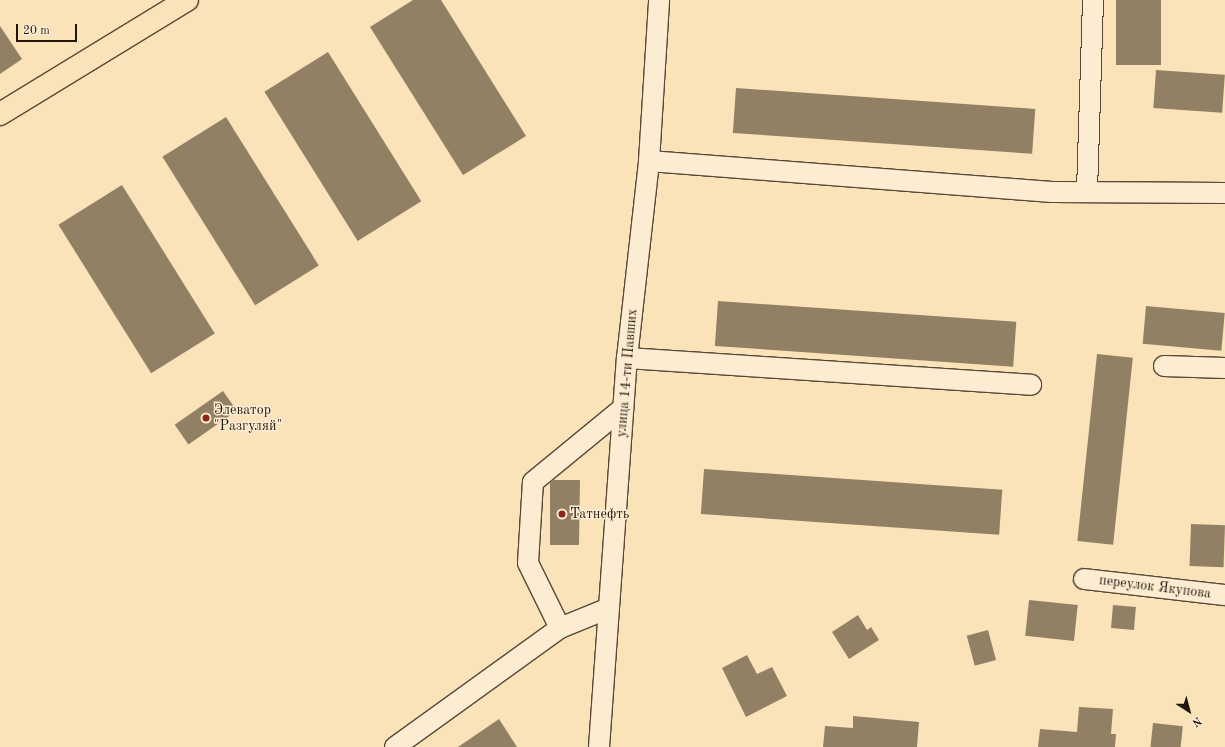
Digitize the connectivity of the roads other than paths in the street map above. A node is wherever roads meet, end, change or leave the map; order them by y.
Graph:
1 (187, 0) edge
2 (659, 0) edge
3 (1093, 0) edge
4 (0, 114) edge
5 (649, 161) junction
6 (1087, 192) junction
7 (1225, 193) edge
8 (627, 358) junction
9 (1164, 366) dead end
10 (1225, 368) edge
11 (1030, 385) dead end
12 (623, 408) junction
13 (1084, 579) dead end
14 (1225, 595) edge
15 (609, 608) junction
16 (560, 628) junction
17 (395, 747) edge
18 (599, 747) edge

1 - 4 main road
2 - 5 street, улица 14-ти Павших
3 - 6 street
5 - 6 street
5 - 8 street, улица 14-ти Павших
6 - 7 street
8 - 11 street
8 - 12 street, улица 14-ти Павших
9 - 10 street
12 - 15 street, улица 14-ти Павших
12 - 16 street
13 - 14 street, переулок Якупова
15 - 16 street
15 - 18 street, улица 14-ти Павших
16 - 17 street

